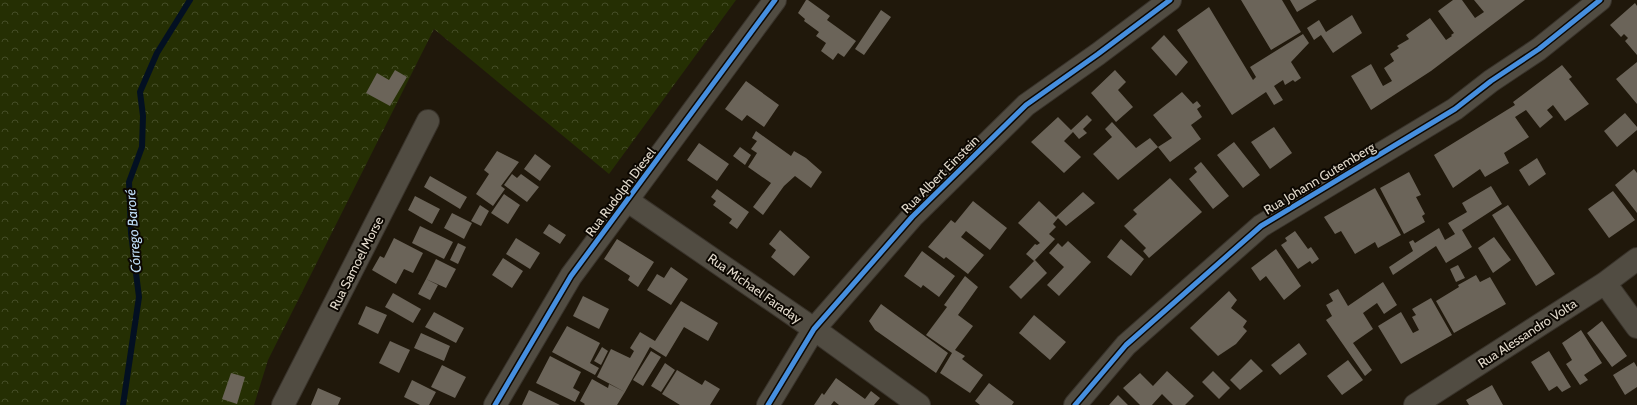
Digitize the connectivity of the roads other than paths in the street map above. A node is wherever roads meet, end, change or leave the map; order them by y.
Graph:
1 (775, 0) edge
2 (1170, 0) edge
3 (1600, 0) edge
4 (428, 121) dead end
5 (628, 201) junction
6 (1637, 259) edge
7 (1605, 283) junction
8 (1637, 327) edge
9 (814, 329) junction
10 (283, 405) edge
11 (495, 405) edge
12 (768, 405) edge
13 (919, 405) edge
14 (1075, 405) edge
15 (1415, 405) edge

1 - 5 street, Rua Rudolph Diesel
2 - 9 street, Rua Albert Einstein
3 - 14 street, Rua Johann Gutemberg
4 - 10 street, Rua Samoel Morse
5 - 9 street, Rua Michael Faraday
5 - 11 street, Rua Rudolph Diesel
6 - 7 street, Rua Alessandro Volta
7 - 8 street
7 - 15 street, Rua Alessandro Volta
9 - 12 street, Rua Albert Einstein
9 - 13 street, Rua Michael Faraday

